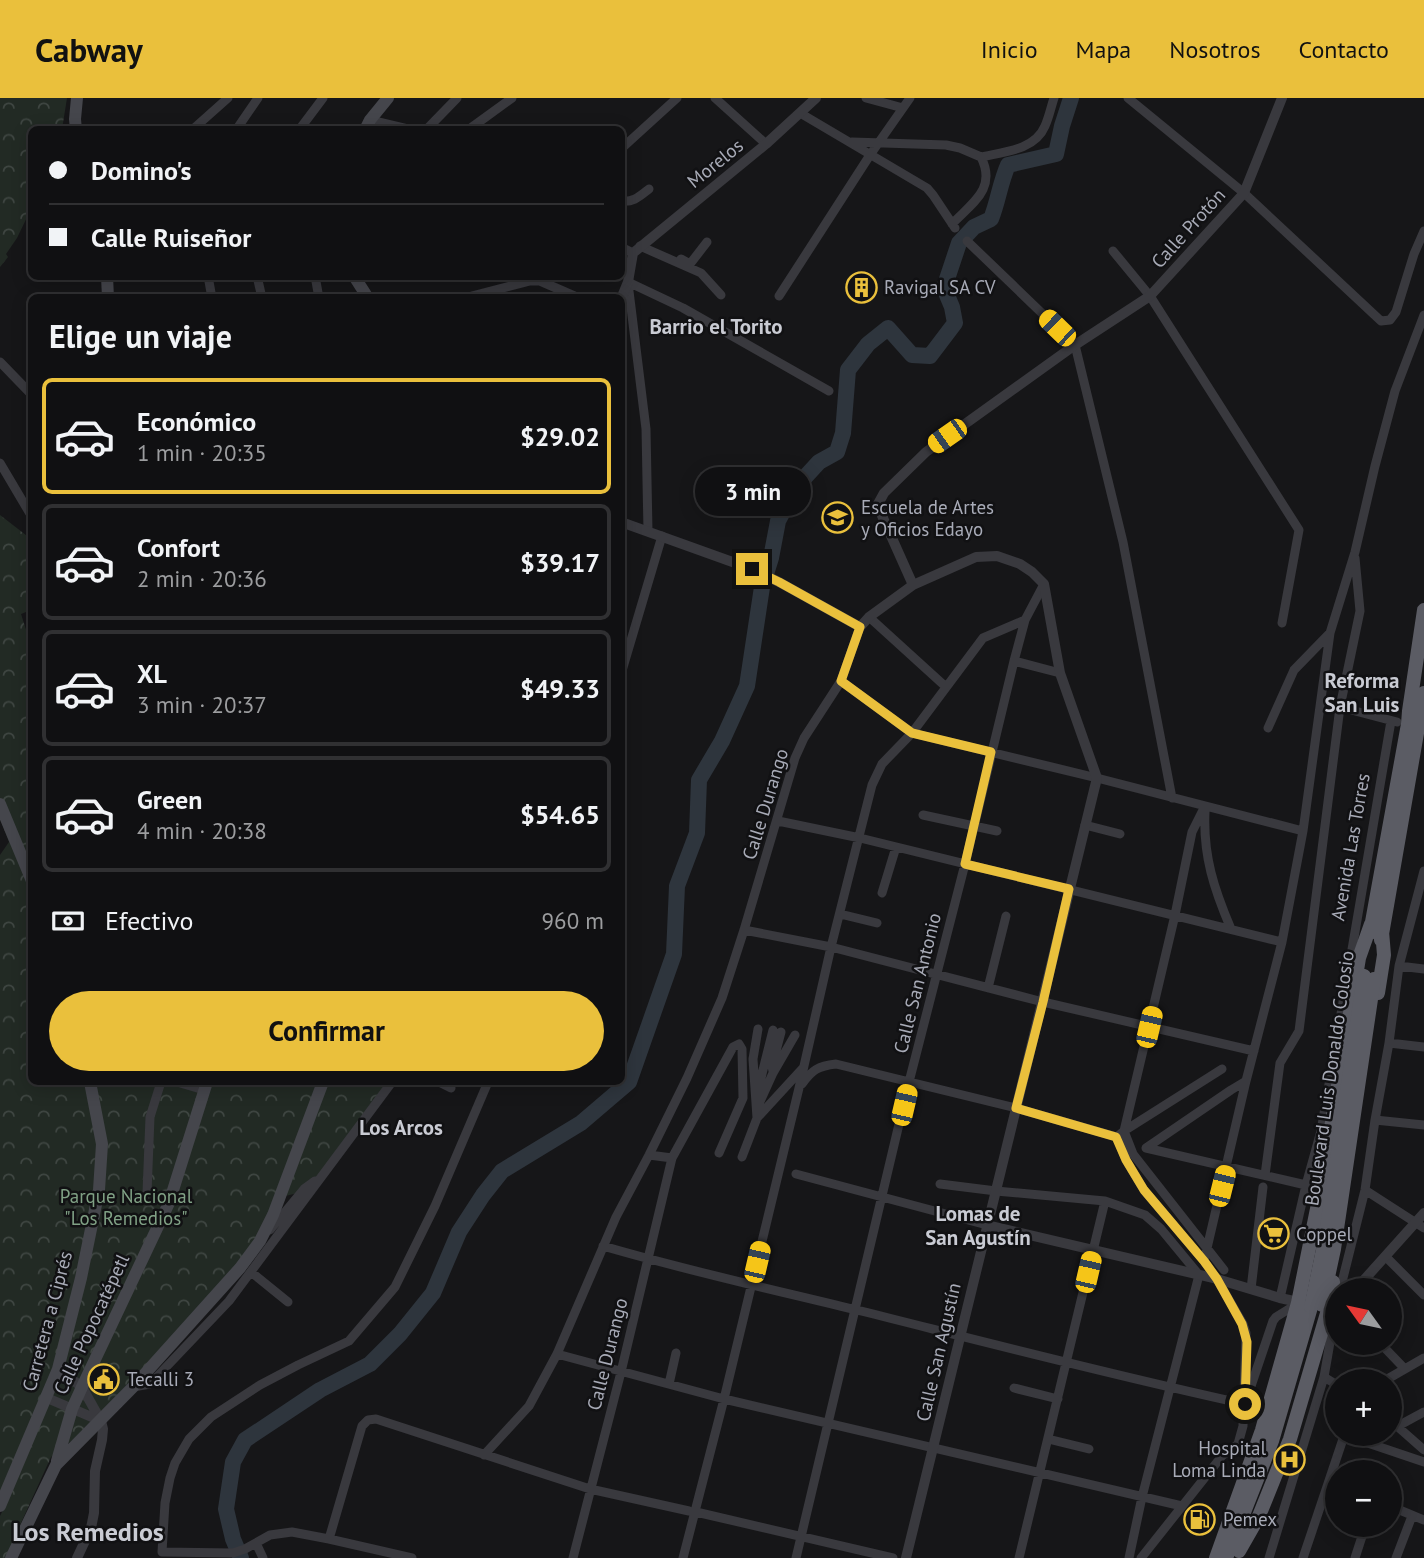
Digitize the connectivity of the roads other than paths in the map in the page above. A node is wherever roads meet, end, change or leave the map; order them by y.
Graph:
1 (76, 98) edge
2 (228, 98) edge
3 (258, 98) edge
4 (323, 98) edge
5 (388, 98) edge
6 (457, 98) edge
7 (512, 98) edge
8 (677, 98) edge
9 (715, 98) edge
10 (816, 98) edge
11 (866, 98) edge
12 (910, 98) edge
13 (1054, 98) edge
14 (1128, 98) edge
15 (1282, 98) edge
16 (903, 108) junction
17 (800, 113) junction
18 (368, 125) edge
19 (76, 126) edge
20 (196, 126) edge
21 (239, 126) edge
22 (302, 126) edge
23 (430, 126) edge
24 (474, 126) edge
25 (850, 142) junction
26 (879, 142) junction
27 (766, 144) junction
28 (625, 145) edge
29 (870, 155) junction
30 (981, 158) junction
31 (649, 189) dead end
32 (1244, 193) junction
33 (625, 201) edge
34 (1424, 231) edge
35 (967, 241) dead end
36 (707, 243) dead end
37 (625, 247) edge
38 (640, 247) junction
39 (1113, 251) dead end
40 (628, 282) junction
41 (480, 294) edge
42 (571, 294) edge
43 (623, 294) edge
44 (721, 295) dead end
45 (779, 296) dead end
46 (1150, 296) junction
47 (1424, 315) edge
48 (1075, 345) junction
49 (0, 362) edge
50 (28, 391) edge
51 (829, 391) dead end
52 (0, 463) edge
53 (28, 510) edge
54 (625, 523) edge
55 (648, 531) junction
56 (662, 536) junction
57 (1355, 552) junction
58 (1044, 584) junction
59 (913, 586) junction
60 (1424, 610) edge
61 (869, 617) junction
62 (1025, 620) junction
63 (1282, 623) dead end
64 (860, 627) junction
65 (1329, 633) junction
66 (625, 661) edge
67 (1014, 662) junction
68 (1060, 673) junction
69 (841, 681) junction
70 (946, 687) junction
71 (1424, 693) edge
72 (1340, 707) junction
73 (1268, 728) dead end
74 (912, 733) junction
75 (991, 752) junction
76 (1097, 778) junction
77 (1172, 798) junction
78 (0, 804) edge
79 (1205, 806) junction
80 (923, 814) dead end
81 (778, 821) junction
82 (1085, 825) junction
83 (974, 826) junction
84 (997, 831) dead end
85 (1303, 831) junction
86 (1120, 834) dead end
87 (860, 838) junction
88 (896, 847) junction
89 (965, 864) junction
90 (28, 871) edge
91 (1424, 871) edge
92 (1069, 889) junction
93 (1421, 889) edge
94 (882, 893) dead end
95 (840, 914) junction
96 (1175, 915) junction
97 (1006, 916) dead end
98 (877, 923) dead end
99 (1377, 928) junction
100 (1231, 929) junction
101 (744, 930) junction
102 (1282, 942) junction
103 (831, 947) junction
104 (1399, 966) junction
105 (1424, 969) edge
106 (937, 974) junction
107 (988, 988) junction
108 (1043, 1002) junction
109 (1149, 1027) junction
110 (758, 1029) dead end
111 (795, 1035) dead end
112 (1389, 1042) junction
113 (1424, 1047) edge
114 (1254, 1051) junction
115 (804, 1068) junction
116 (1222, 1069) dead end
117 (773, 1073) junction
118 (1246, 1081) junction
119 (909, 1082) junction
120 (91, 1085) edge
121 (160, 1085) edge
122 (322, 1085) edge
123 (390, 1085) edge
124 (445, 1085) edge
125 (487, 1085) edge
126 (205, 1086) edge
127 (451, 1088) dead end
128 (799, 1088) junction
129 (756, 1098) junction
130 (1016, 1108) junction
131 (757, 1114) junction
132 (1375, 1119) junction
133 (1424, 1125) edge
134 (1120, 1134) junction
135 (1146, 1148) junction
136 (719, 1153) dead end
137 (1133, 1154) junction
138 (649, 1155) junction
139 (741, 1157) dead end
140 (673, 1158) junction
141 (1227, 1166) junction
142 (324, 1174) junction
143 (796, 1174) dead end
144 (1265, 1175) junction
145 (940, 1184) dead end
146 (1306, 1185) junction
147 (1263, 1187) dead end
148 (1365, 1190) junction
149 (996, 1191) junction
150 (147, 1193) dead end
151 (882, 1197) junction
152 (1105, 1201) junction
153 (1424, 1213) edge
154 (987, 1225) junction
155 (1420, 1225) edge
156 (260, 1241) junction
157 (603, 1246) junction
158 (1207, 1248) junction
159 (1093, 1250) junction
160 (1386, 1257) junction
161 (649, 1259) junction
162 (1204, 1261) junction
163 (1224, 1270) dead end
164 (251, 1272) junction
165 (1199, 1276) junction
166 (1339, 1278) edge
167 (1343, 1278) edge
168 (1366, 1278) edge
169 (1217, 1279) junction
170 (752, 1285) junction
171 (1251, 1289) junction
172 (1424, 1295) edge
173 (1280, 1298) junction
174 (288, 1302) dead end
175 (1298, 1303) junction
176 (1325, 1303) edge
177 (855, 1310) junction
178 (1325, 1333) edge
179 (960, 1336) junction
180 (676, 1353) dead end
181 (557, 1354) junction
182 (1327, 1355) edge
183 (1392, 1355) edge
184 (1424, 1358) edge
185 (1067, 1362) junction
186 (1404, 1368) joint
187 (58, 1369) junction
188 (621, 1372) junction
189 (1324, 1377) joint
190 (669, 1384) junction
191 (82, 1387) junction
192 (133, 1387) junction
193 (1014, 1388) dead end
194 (1170, 1388) junction
195 (47, 1398) junction
196 (724, 1399) junction
197 (1058, 1399) junction
198 (1245, 1404) junction
199 (72, 1409) junction
200 (1424, 1412) edge
201 (1402, 1420) edge
202 (101, 1421) junction
203 (828, 1423) junction
204 (1402, 1430) edge
205 (1048, 1439) junction
206 (1379, 1446) edge
207 (934, 1447) junction
208 (1089, 1449) dead end
209 (1424, 1450) edge
210 (484, 1455) junction
211 (1424, 1462) edge
212 (56, 1465) junction
213 (1039, 1474) junction
214 (5, 1486) edge
215 (590, 1489) junction
216 (1142, 1497) junction
217 (1325, 1501) edge
218 (0, 1506) edge
219 (1182, 1506) junction
220 (1402, 1511) edge
221 (693, 1512) junction
222 (1247, 1515) junction
223 (1412, 1516) junction
224 (1424, 1520) edge
225 (801, 1536) junction
226 (1361, 1537) edge
227 (330, 1539) junction
228 (256, 1543) junction
229 (1238, 1554) edge
230 (159, 1555) edge
231 (11, 1558) edge
232 (77, 1558) edge
233 (263, 1558) edge
234 (412, 1558) edge
235 (573, 1558) edge
236 (683, 1558) edge
237 (796, 1558) edge
238 (894, 1558) edge
239 (906, 1558) edge
240 (1019, 1558) edge
241 (1129, 1558) edge
242 (1141, 1558) edge
243 (1216, 1558) edge
244 (1226, 1558) edge
245 (1269, 1558) edge
246 (1303, 1558) edge
247 (1354, 1558) edge
248 (1396, 1558) edge

1 - 19 main road
2 - 20 street
3 - 21 street
4 - 22 street
5 - 18 main road
6 - 23 street
7 - 24 street
8 - 28 street
9 - 27 street
10 - 17 street, Morelos
11 - 16 street
12 - 16 street
13 - 30 street
14 - 32 street
15 - 32 street, Calle Protón
16 - 26 street
17 - 25 street
17 - 27 street, Morelos
25 - 26 street
25 - 29 street
26 - 29 street
26 - 30 street
27 - 38 street, Morelos
29 - 30 street
29 - 45 street
31 - 33 street
32 - 34 street
32 - 46 street, Calle Protón
35 - 48 street
36 - 38 street
37 - 38 street
38 - 40 street
38 - 44 street
39 - 46 street
40 - 43 street
40 - 51 street
40 - 55 street
41 - 42 street
46 - 48 street, Calle Protón
46 - 63 street
47 - 57 street
48 - 59 street, Calle Protón
48 - 77 street
49 - 50 street
52 - 53 street
54 - 55 street
55 - 56 street
56 - 64 street
56 - 66 street
57 - 65 street
57 - 72 street
58 - 59 street, Calle Durango
58 - 62 street, Calle San Antonio
58 - 68 street
59 - 61 street, Calle Durango
60 - 99 highway, Avenida Las Torres
61 - 64 street, Calle Durango
61 - 70 street
62 - 67 street, Calle San Antonio
62 - 70 street
64 - 69 street, Calle Durango
65 - 73 street
65 - 85 street
67 - 68 street
67 - 75 street, Calle San Antonio
68 - 76 street
69 - 74 street
69 - 81 street, Calle Durango
70 - 74 street
71 - 99 highway
72 - 144 street
72 - 146 street, Avenida Las Torres
74 - 75 street
74 - 87 street
75 - 76 street
75 - 83 street, Calle San Antonio
76 - 77 street
76 - 82 street, Calle San Agustín
77 - 79 street
78 - 90 main road
79 - 85 street
79 - 96 street
79 - 100 street
80 - 83 street
81 - 87 street
81 - 101 street, Calle Durango
82 - 86 street
82 - 92 street, Calle San Agustín
83 - 84 street
83 - 89 street, Calle San Antonio
85 - 102 street
87 - 88 street
87 - 95 street
88 - 89 street
88 - 94 street
89 - 92 street
89 - 106 street, Calle San Antonio
91 - 93 street
92 - 96 street
92 - 108 street, Calle San Agustín
93 - 104 street
95 - 98 street
95 - 103 street
96 - 100 street
96 - 109 street
97 - 107 street
99 - 166 highway
99 - 175 highway
99 - 222 highway, Boulevard Luis Donaldo Colosio, bridge
100 - 102 street
101 - 103 street
101 - 138 street, Calle Durango
102 - 114 street
103 - 106 street
103 - 115 street
104 - 105 street
104 - 112 street
106 - 107 street
106 - 119 street, Calle San Antonio
107 - 108 street
108 - 109 street
108 - 130 street, Calle San Agustín
109 - 114 street
109 - 134 street
110 - 129 street
111 - 117 street
112 - 113 street
112 - 132 street
114 - 118 street
115 - 128 street
115 - 131 street
116 - 134 street
117 - 129 street
117 - 131 street
118 - 135 street
118 - 141 street
119 - 128 street
119 - 130 street
119 - 151 street, Calle San Antonio
120 - 187 main road, Carretera a Ciprés
121 - 150 street
122 - 156 main road
123 - 142 street
124 - 127 street
125 - 230 street
126 - 191 main road, Calle Popocatépetl
128 - 170 street
129 - 131 street
130 - 134 street
130 - 149 street, Calle San Agustín
131 - 139 street
132 - 133 street
132 - 148 street
134 - 137 street
134 - 162 street
135 - 137 street
135 - 141 street
136 - 140 street, Calle Durango
137 - 158 street
138 - 140 street
138 - 157 street, Calle Durango
140 - 161 street, Calle Durango
141 - 144 street
141 - 158 street
142 - 156 street
142 - 164 street
143 - 151 street
144 - 146 street
145 - 149 street
146 - 173 street, Avenida Las Torres
147 - 171 street
148 - 155 street
148 - 167 street
149 - 152 street
149 - 154 street, Calle San Agustín
151 - 154 street
151 - 177 street, Calle San Antonio
152 - 159 street
152 - 165 street
153 - 155 street
154 - 159 street
154 - 179 street, Calle San Agustín
155 - 160 street
156 - 192 main road
157 - 161 street
157 - 181 street, Calle Durango
158 - 162 street
158 - 163 street
159 - 165 street
159 - 185 street
160 - 168 street
160 - 172 street
161 - 170 street
161 - 188 street, Calle Durango
162 - 169 street
164 - 174 street
164 - 192 street
165 - 169 street
165 - 194 street
169 - 171 street
169 - 198 street
170 - 177 street
170 - 196 street
171 - 173 street
173 - 175 street
175 - 176 street
175 - 198 street
175 - 243 highway
177 - 179 street
177 - 203 street, Calle San Antonio
178 - 229 highway
179 - 185 street
179 - 207 street, Calle San Agustín
180 - 190 street
181 - 188 street
181 - 210 street, Calle Durango
182 - 189 street
183 - 186 street
184 - 186 street
185 - 194 street
185 - 197 street
187 - 191 street
187 - 195 main road, Carretera a Ciprés
188 - 190 street
188 - 215 street, Calle Durango
189 - 245 street
190 - 196 street
191 - 199 main road, Calle Popocatépetl
191 - 202 street
192 - 202 main road
193 - 197 street
194 - 198 street
194 - 216 street
195 - 199 street
195 - 214 main road, Carretera a Ciprés
196 - 203 street
196 - 221 street
197 - 205 street
198 - 219 street
199 - 202 street
199 - 212 main road, Calle Popocatépetl
200 - 201 street
202 - 212 main road
202 - 232 street
203 - 207 street
203 - 225 street, Calle San Antonio
204 - 209 street
205 - 208 street
205 - 213 street
206 - 211 street
207 - 213 street
207 - 239 street, Calle San Agustín
210 - 215 street
210 - 227 street
212 - 231 main road
213 - 216 street
213 - 240 street
214 - 218 main road, Carretera a Ciprés
215 - 221 street
215 - 235 street, Calle Durango
216 - 219 street
216 - 241 street
217 - 246 street
219 - 242 street
220 - 223 street
221 - 225 street
221 - 236 street
222 - 229 highway, Boulevard Luis Donaldo Colosio
222 - 244 highway, Boulevard Luis Donaldo Colosio
223 - 224 street
223 - 248 street
225 - 237 street, Calle San Antonio
225 - 238 street
226 - 247 street
227 - 228 street
227 - 234 street
228 - 230 street
228 - 233 street

